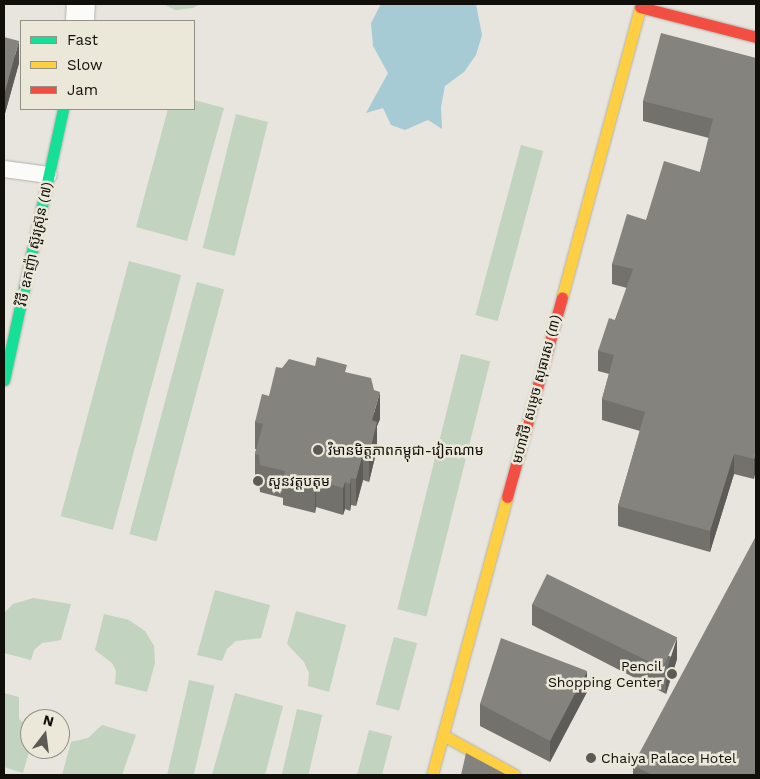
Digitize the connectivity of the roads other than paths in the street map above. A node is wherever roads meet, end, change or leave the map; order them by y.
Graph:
1 (81, 4) edge
2 (641, 5) edge
3 (80, 20) edge
4 (756, 37) edge
5 (64, 110) edge
6 (4, 169) edge
7 (49, 175) junction
8 (4, 380) edge
9 (443, 735) junction
10 (432, 775) edge
11 (515, 775) edge

1 - 3 street
2 - 4 street
2 - 9 street, មហាវិថី សម្តេច សុធារស (៣)
5 - 7 street, វិថី ឧកញ៉ា ស៊ួរស៊្រុន (៧)
6 - 7 lane
7 - 8 street, វិថី ឧកញ៉ា ស៊ួរស៊្រុន (៧)
9 - 10 street, មហាវិថី សម្តេច សុធារស (៣)
9 - 11 street

